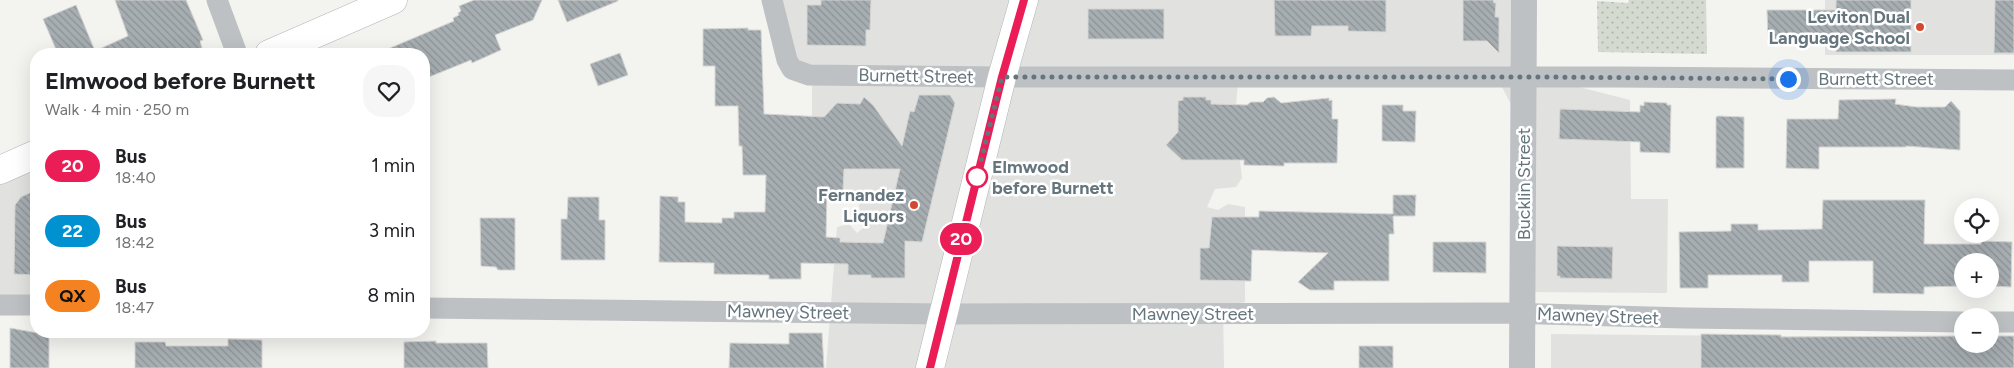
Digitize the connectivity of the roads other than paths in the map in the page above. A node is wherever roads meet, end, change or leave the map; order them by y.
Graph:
1 (217, 0) edge
2 (393, 0) edge
3 (772, 0) edge
4 (1024, 0) edge
5 (1524, 0) edge
6 (235, 48) edge
7 (283, 48) edge
8 (1002, 77) junction
9 (1524, 77) junction
10 (2014, 80) edge
11 (30, 157) edge
12 (0, 170) edge
13 (0, 305) edge
14 (30, 305) edge
15 (430, 308) edge
16 (943, 314) junction
17 (1522, 314) junction
18 (1954, 322) edge
19 (1999, 322) edge
20 (2014, 322) edge
21 (930, 368) edge
22 (1522, 368) edge

1 - 6 street
2 - 7 main road
3 - 8 street, Burnett Street
4 - 8 main road
5 - 9 street, Bucklin Street
8 - 9 street, Burnett Street
8 - 16 main road
9 - 10 street, Burnett Street
9 - 17 street, Bucklin Street
11 - 12 main road
13 - 14 street
15 - 16 street, Mawney Street
16 - 17 street, Mawney Street
16 - 21 main road
17 - 18 street, Mawney Street
17 - 22 street, Bucklin Street
19 - 20 street

